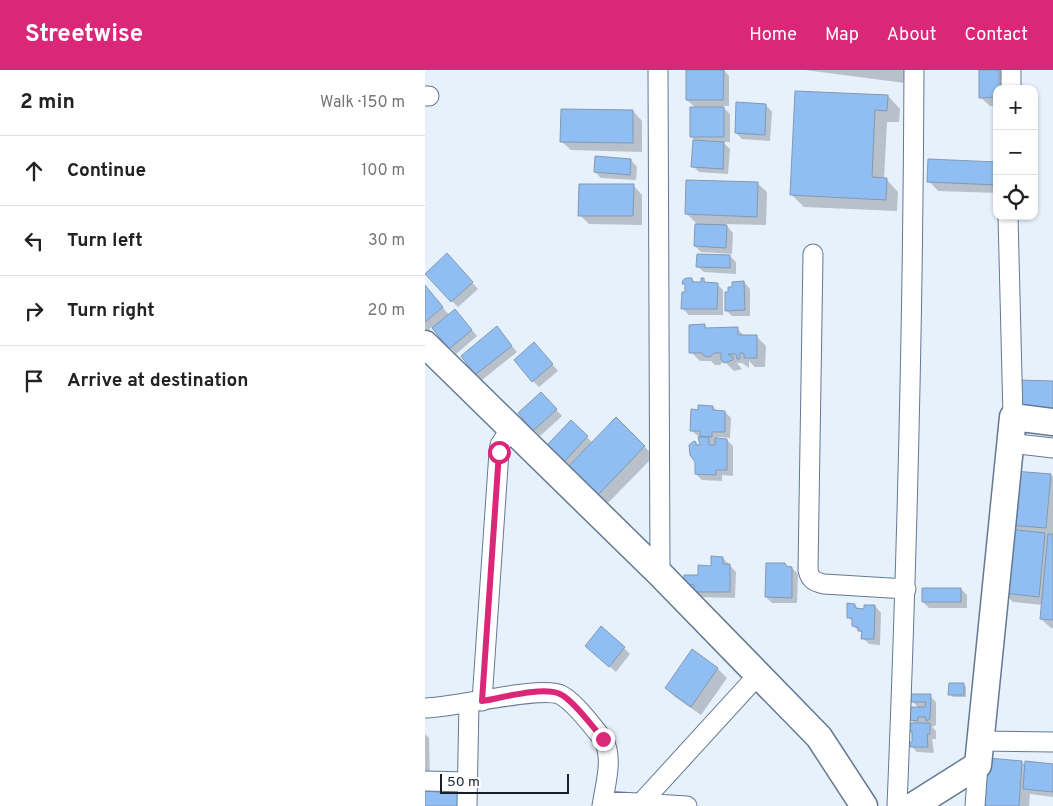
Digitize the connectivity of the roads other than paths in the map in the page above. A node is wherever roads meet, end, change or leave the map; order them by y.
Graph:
1 (657, 70) edge
2 (914, 70) edge
3 (1011, 70) edge
4 (1011, 85) edge
5 (1007, 220) edge
6 (813, 254) dead end
7 (425, 344) edge
8 (1013, 417) junction
9 (1053, 422) edge
10 (511, 428) junction
11 (1010, 444) junction
12 (1053, 448) edge
13 (660, 574) junction
14 (906, 589) junction
15 (758, 675) junction
16 (476, 702) junction
17 (425, 708) edge
18 (1053, 742) edge
19 (979, 753) junction
20 (425, 781) edge
21 (468, 782) junction
22 (602, 804) edge
23 (641, 804) junction
24 (467, 806) edge
25 (687, 806) edge
26 (864, 806) edge
27 (897, 806) edge
28 (913, 806) edge
29 (975, 806) edge

1 - 13 street
2 - 14 street
3 - 4 street
5 - 8 street
6 - 14 street
7 - 10 street
8 - 9 street
8 - 11 street
10 - 13 street
10 - 16 street
11 - 12 street
11 - 19 street
13 - 15 street
14 - 27 street
15 - 23 street
15 - 26 street
16 - 17 street
16 - 21 street
16 - 22 street
18 - 19 street
19 - 28 street
19 - 29 street
20 - 21 street
21 - 24 street
22 - 23 street
23 - 25 street

